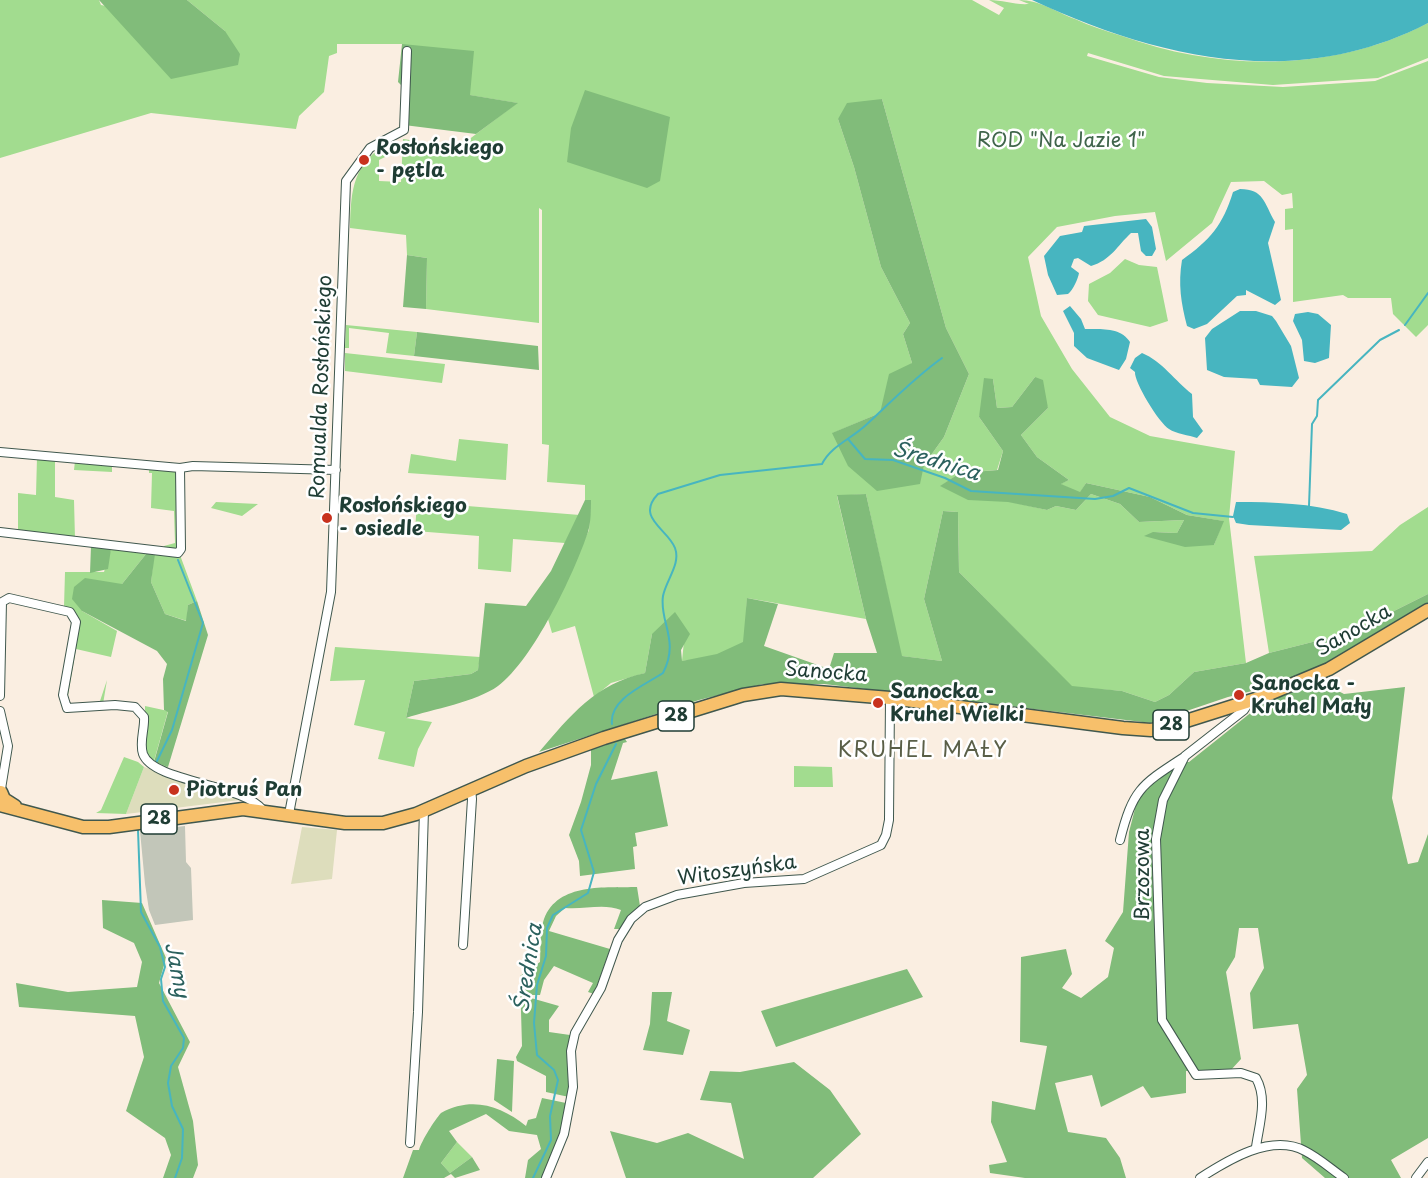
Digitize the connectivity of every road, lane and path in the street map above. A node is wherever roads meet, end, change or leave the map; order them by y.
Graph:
1 (406, 51) dead end
2 (0, 452) edge
3 (180, 468) junction
4 (336, 470) junction
5 (0, 532) edge
6 (1428, 610) edge
7 (0, 696) edge
8 (890, 698) junction
9 (1250, 701) junction
10 (0, 711) edge
11 (1185, 756) junction
12 (471, 789) junction
13 (1, 793) edge
14 (0, 805) edge
15 (263, 810) junction
16 (424, 810) junction
17 (30, 813) junction
18 (289, 814) junction
19 (1120, 840) dead end
20 (463, 945) dead end
21 (410, 1143) dead end
22 (1256, 1147) junction
23 (1428, 1162) edge
24 (546, 1178) edge
25 (1200, 1178) edge
26 (1344, 1178) edge
27 (1416, 1178) edge

1 - 4 street, Romualda Rosłońskiego
2 - 3 street
3 - 4 street
3 - 5 street
4 - 18 street, Romualda Rosłońskiego
6 - 9 main road, Sanocka / 28
7 - 15 street
8 - 9 main road, Sanocka / 28
8 - 12 main road, Sanocka / 28
8 - 24 street, Witoszyńska
9 - 11 street, Brzozowa
10 - 13 street
11 - 19 street
11 - 22 street, Brzozowa
12 - 16 main road, Sanocka / 28
12 - 20 street
13 - 17 main road
14 - 17 main road, 28
15 - 17 main road, 28
15 - 18 main road, 28
16 - 18 main road, Sanocka / 28
16 - 21 street
22 - 25 street
22 - 26 street
23 - 27 street

